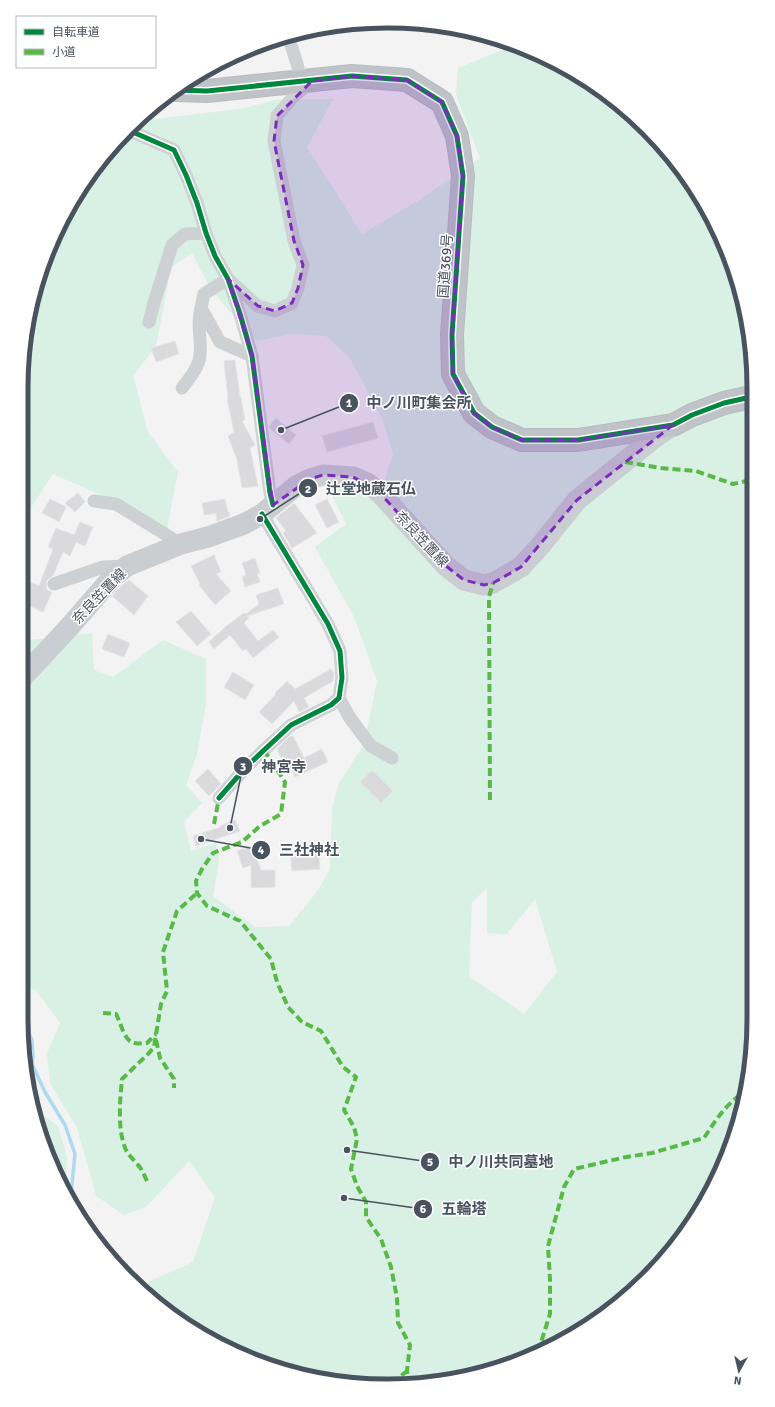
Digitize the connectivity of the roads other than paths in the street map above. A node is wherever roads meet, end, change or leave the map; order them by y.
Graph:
1 (290, 41) edge
2 (307, 81) junction
3 (186, 90) edge
4 (133, 133) edge
5 (206, 233) junction
6 (228, 279) junction
7 (201, 308) junction
8 (149, 322) dead end
9 (252, 356) junction
10 (182, 388) dead end
11 (747, 398) edge
12 (673, 425) junction
13 (94, 502) dead end
14 (268, 510) junction
15 (181, 544) junction
16 (127, 566) junction
17 (54, 584) dead end
18 (28, 672) edge
19 (339, 698) junction
20 (392, 758) dead end
21 (219, 798) dead end

1 - 2 street
2 - 3 highway, 国道369号
2 - 6 street
2 - 12 highway, 国道369号
4 - 5 street
5 - 6 street
5 - 8 street
6 - 7 street
6 - 9 street
7 - 9 street
7 - 10 street
9 - 14 street
11 - 12 highway, 国道369号
12 - 14 main road, 奈良笠置線
13 - 15 street
14 - 15 main road, 奈良笠置線
14 - 19 street
15 - 16 main road, 奈良笠置線
16 - 17 street
16 - 18 main road, 奈良笠置線
19 - 20 street
19 - 21 street

